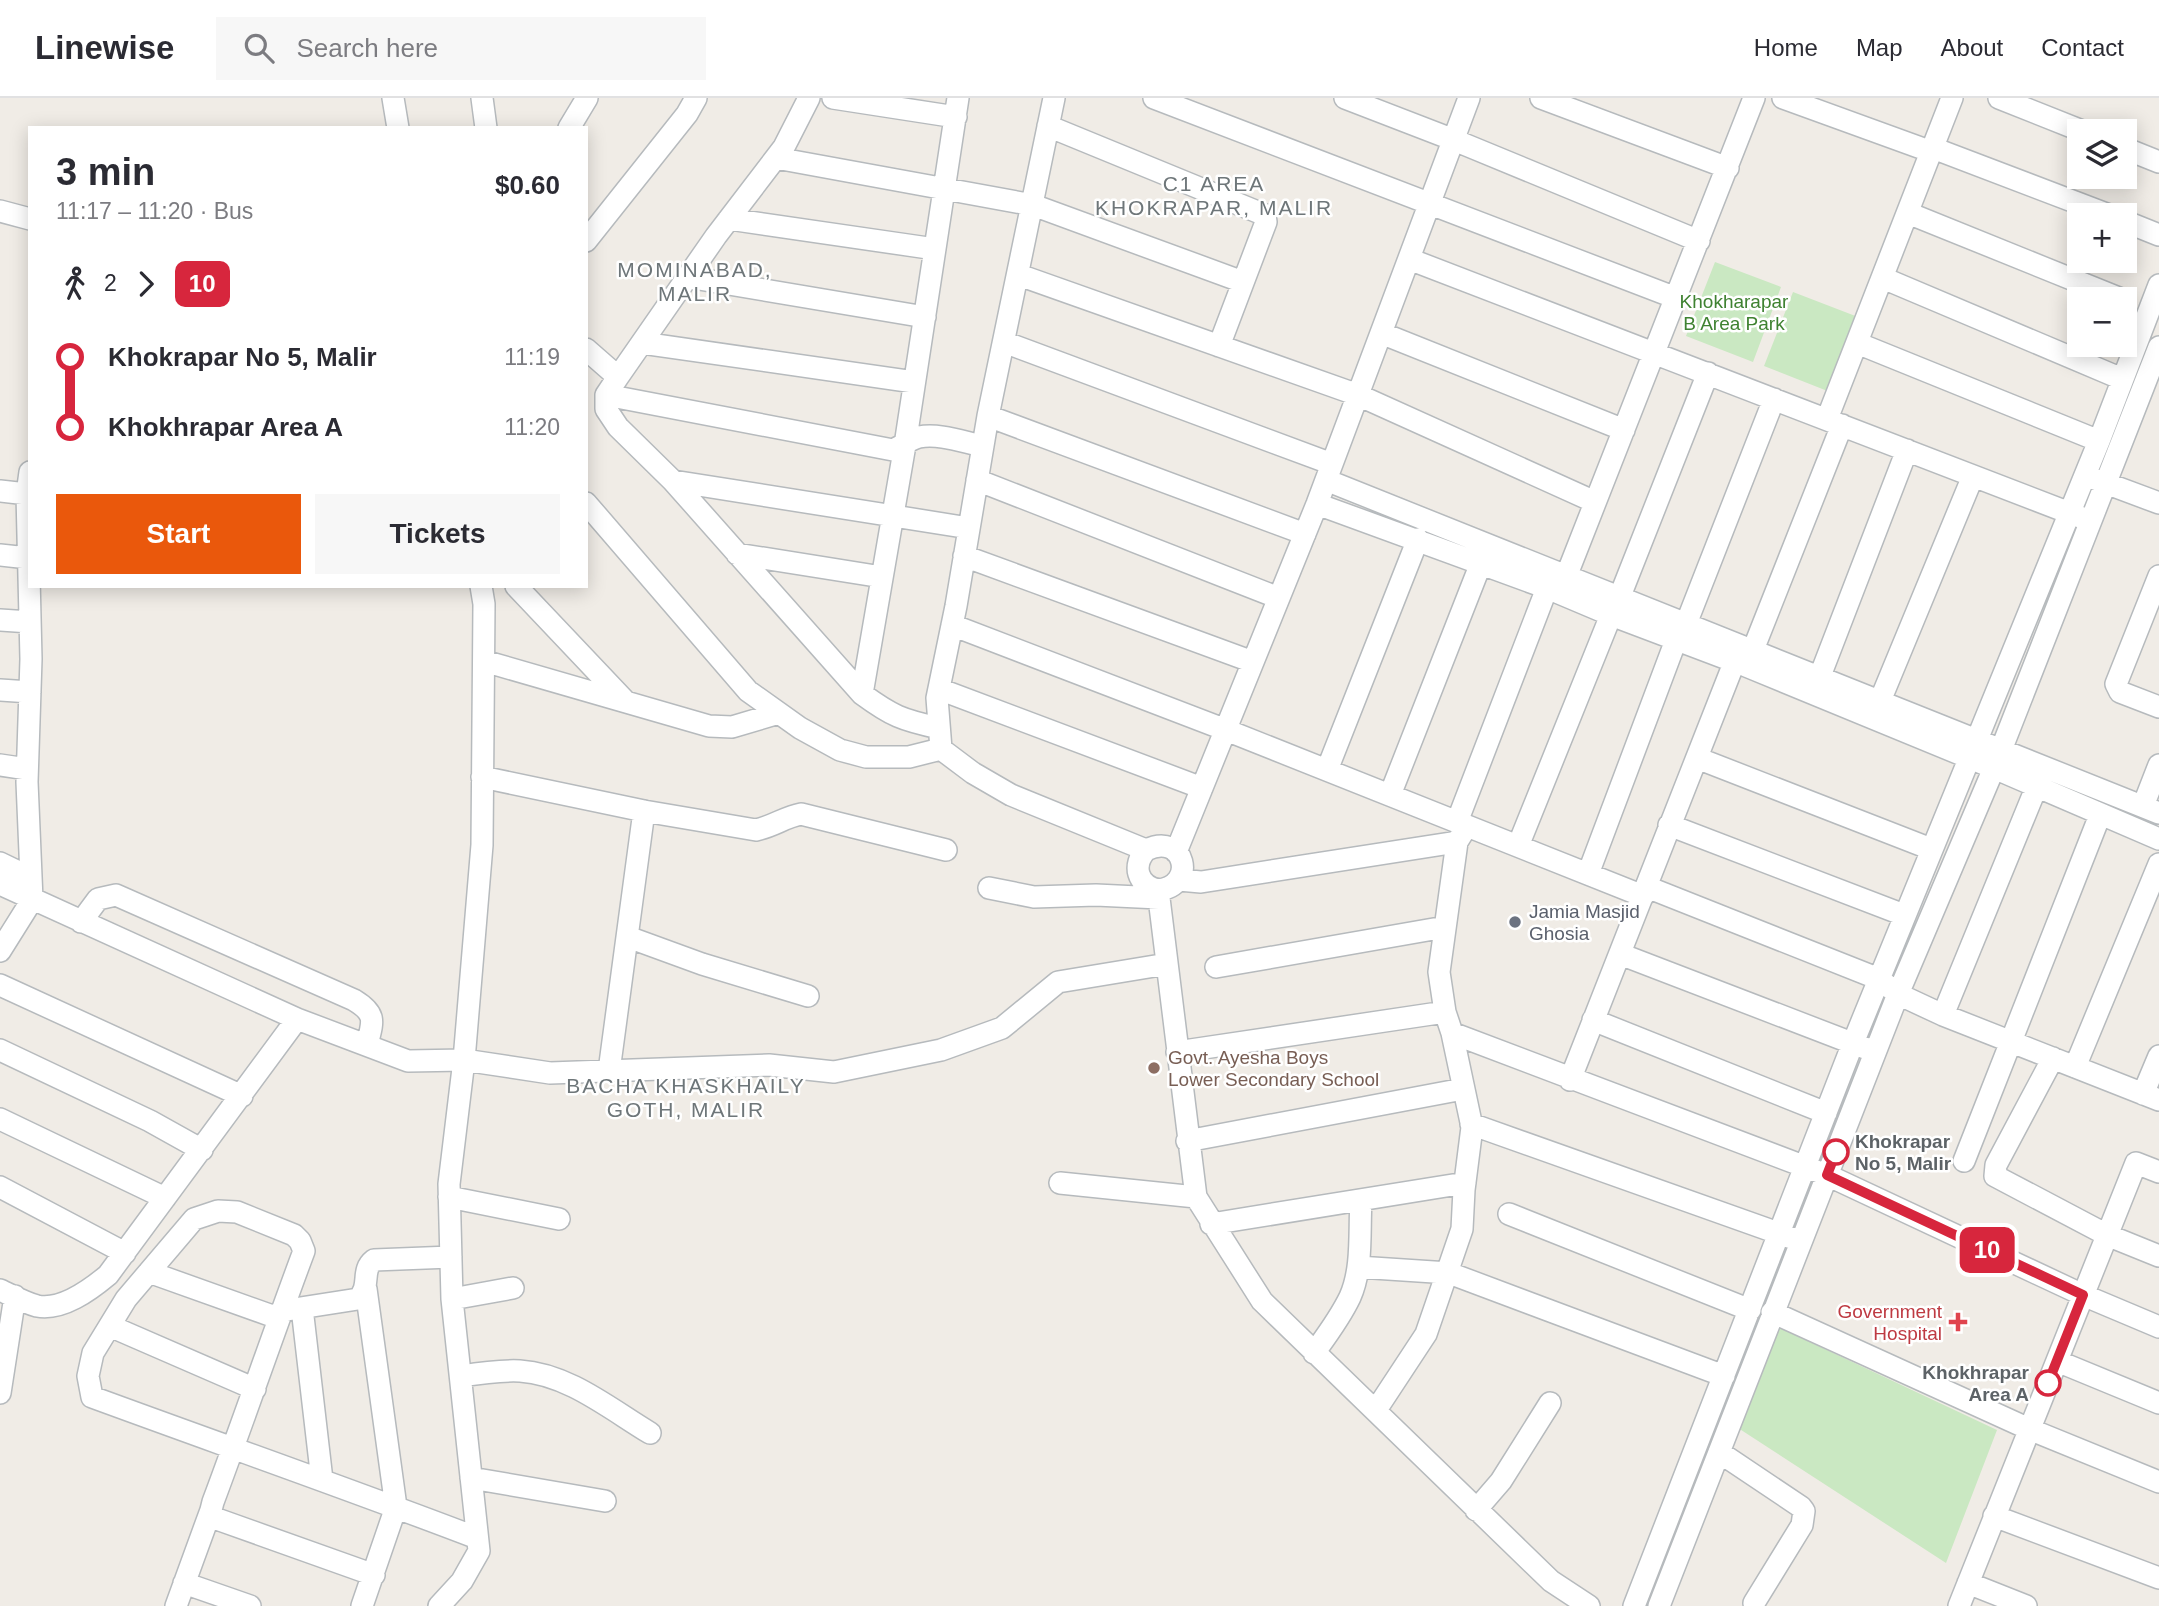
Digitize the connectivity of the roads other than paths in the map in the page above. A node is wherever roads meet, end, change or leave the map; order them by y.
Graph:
1 (393, 98) edge
2 (482, 98) edge
3 (587, 98) edge
4 (809, 98) edge
5 (833, 98) edge
6 (1054, 98) edge
7 (1154, 98) edge
8 (1345, 98) edge
9 (1469, 98) edge
10 (1541, 98) edge
11 (1754, 98) edge
12 (1783, 98) edge
13 (1952, 98) edge
14 (2000, 98) edge
15 (693, 99) edge
16 (957, 107) edge
17 (2067, 125) edge
18 (398, 126) edge
19 (486, 126) edge
20 (570, 126) edge
21 (1048, 126) junction
22 (1454, 139) junction
23 (1932, 150) junction
24 (2137, 153) edge
25 (776, 158) junction
26 (2159, 162) edge
27 (1728, 168) junction
28 (944, 188) junction
29 (2076, 203) edge
30 (1429, 204) junction
31 (1033, 205) junction
32 (0, 211) edge
33 (1908, 213) junction
34 (28, 218) edge
35 (729, 219) junction
36 (2137, 226) edge
37 (2159, 235) edge
38 (588, 239) edge
39 (1699, 241) junction
40 (935, 249) junction
41 (1409, 259) junction
42 (1018, 275) junction
43 (687, 277) junction
44 (1883, 278) junction
45 (1243, 282) junction
46 (2159, 285) edge
47 (2091, 287) edge
48 (1676, 298) junction
49 (2137, 306) edge
50 (2154, 313) edge
51 (925, 317) junction
52 (1381, 333) junction
53 (1004, 342) junction
54 (1857, 342) junction
55 (642, 343) junction
56 (1219, 346) junction
57 (2159, 347) edge
58 (588, 351) edge
59 (1655, 352) junction
60 (1707, 373) junction
61 (618, 377) junction
62 (2123, 379) junction
63 (914, 382) junction
64 (606, 395) junction
65 (1358, 395) junction
66 (1774, 398) junction
67 (988, 416) junction
68 (1835, 422) junction
69 (1624, 430) junction
70 (2099, 441) junction
71 (905, 445) junction
72 (983, 446) junction
73 (1908, 450) junction
74 (1329, 472) junction
75 (1973, 476) junction
76 (2095, 479) junction
77 (977, 480) junction
78 (673, 481) junction
79 (28, 487) edge
80 (0, 491) edge
81 (27, 495) junction
82 (1595, 502) junction
83 (2159, 503) edge
84 (1317, 504) junction
85 (588, 505) edge
86 (892, 516) junction
87 (2079, 517) junction
88 (969, 528) junction
89 (1305, 534) junction
90 (1418, 539) junction
91 (737, 554) junction
92 (0, 555) edge
93 (964, 556) junction
94 (28, 558) edge
95 (1481, 563) junction
96 (2159, 576) edge
97 (882, 577) junction
98 (1558, 585) junction
99 (29, 588) edge
100 (481, 588) edge
101 (518, 588) edge
102 (1279, 598) junction
103 (1615, 606) junction
104 (0, 620) edge
105 (30, 622) junction
106 (952, 625) junction
107 (1681, 632) junction
108 (1745, 660) junction
109 (484, 661) junction
110 (1253, 662) junction
111 (1819, 676) junction
112 (939, 689) junction
113 (0, 690) edge
114 (30, 692) junction
115 (862, 694) junction
116 (627, 703) junction
117 (2159, 707) edge
118 (1877, 710) junction
119 (779, 713) junction
120 (1226, 730) junction
121 (940, 738) junction
122 (1972, 749) junction
123 (1697, 758) junction
124 (1997, 759) junction
125 (0, 765) edge
126 (2159, 765) edge
127 (27, 769) junction
128 (1327, 770) junction
129 (482, 777) junction
130 (1202, 788) junction
131 (2036, 788) junction
132 (1390, 796) junction
133 (2151, 810) edge
134 (645, 811) junction
135 (2100, 815) junction
136 (1670, 825) junction
137 (1461, 830) junction
138 (2159, 839) edge
139 (1518, 846) junction
140 (1931, 849) junction
141 (946, 850) dead end
142 (1146, 850) junction
143 (1176, 852) junction
144 (0, 863) edge
145 (2159, 864) edge
146 (1588, 874) junction
147 (31, 878) junction
148 (1179, 880) junction
149 (0, 884) edge
150 (989, 888) dead end
151 (1645, 892) junction
152 (1158, 894) junction
153 (32, 900) junction
154 (1904, 915) junction
155 (81, 922) junction
156 (1445, 927) junction
157 (628, 937) junction
158 (0, 951) edge
159 (1620, 954) junction
160 (1167, 964) junction
161 (1216, 967) dead end
162 (1879, 979) junction
163 (0, 985) edge
164 (1898, 994) junction
165 (808, 996) dead end
166 (1445, 1012) junction
167 (1943, 1015) junction
168 (297, 1019) junction
169 (1593, 1020) junction
170 (1452, 1033) junction
171 (2011, 1042) junction
172 (1853, 1043) junction
173 (367, 1045) junction
174 (0, 1050) edge
175 (1177, 1052) junction
176 (1877, 1052) junction
177 (2159, 1056) edge
178 (2053, 1058) junction
179 (464, 1060) junction
180 (2075, 1067) junction
181 (609, 1072) junction
182 (1570, 1080) junction
183 (1463, 1089) junction
184 (242, 1096) junction
185 (2151, 1097) edge
186 (1826, 1114) junction
187 (0, 1119) edge
188 (1471, 1124) junction
189 (1187, 1141) junction
190 (202, 1150) junction
191 (1964, 1161) dead end
192 (1806, 1167) junction
193 (2159, 1172) edge
194 (1827, 1175) junction
195 (1060, 1183) dead end
196 (1465, 1183) junction
197 (0, 1187) edge
198 (449, 1197) junction
199 (1196, 1197) junction
200 (165, 1198) junction
201 (1361, 1200) junction
202 (1509, 1214) dead end
203 (559, 1219) dead end
204 (1211, 1224) junction
205 (1780, 1234) junction
206 (2107, 1235) junction
207 (1800, 1241) junction
208 (125, 1253) junction
209 (2159, 1256) edge
210 (451, 1257) junction
211 (1358, 1266) junction
212 (149, 1272) junction
213 (1449, 1272) junction
214 (513, 1288) dead end
215 (366, 1289) junction
216 (8, 1293) edge
217 (2083, 1295) junction
218 (452, 1299) junction
219 (1750, 1310) junction
220 (1772, 1312) junction
221 (287, 1313) junction
222 (110, 1326) junction
223 (2159, 1327) edge
224 (1314, 1353) junction
225 (2057, 1361) junction
226 (461, 1376) junction
227 (1724, 1376) junction
228 (255, 1389) junction
229 (0, 1393) edge
230 (2159, 1402) edge
231 (1550, 1403) dead end
232 (1376, 1410) junction
233 (2029, 1429) junction
234 (650, 1433) dead end
235 (233, 1448) junction
236 (1719, 1452) junction
237 (471, 1478) junction
238 (322, 1480) junction
239 (2159, 1482) edge
240 (605, 1501) dead end
241 (397, 1507) junction
242 (211, 1510) junction
243 (1476, 1510) junction
244 (1994, 1516) junction
245 (477, 1538) junction
246 (374, 1575) junction
247 (2159, 1578) edge
248 (184, 1583) junction
249 (1968, 1583) junction
250 (1754, 1603) dead end
251 (176, 1606) edge
252 (249, 1606) edge
253 (362, 1606) edge
254 (439, 1606) edge
255 (1589, 1606) edge
256 (1634, 1606) edge
257 (1659, 1606) edge
258 (1959, 1606) edge
259 (2026, 1606) edge

1 - 18 street
2 - 19 street
3 - 20 street
4 - 25 street
5 - 16 street
6 - 21 street
7 - 30 street
8 - 22 street
9 - 22 street
10 - 27 street
11 - 27 street
12 - 23 street
13 - 23 street
14 - 17 street
15 - 38 street
16 - 28 street
21 - 31 street
21 - 45 street
22 - 30 street
22 - 39 street
23 - 29 street
23 - 33 street
24 - 26 street
25 - 28 street
25 - 35 street
27 - 39 street
28 - 31 street
28 - 40 street
30 - 41 street
30 - 48 street
31 - 42 street
31 - 45 street
32 - 34 street
33 - 44 street
33 - 47 street
35 - 40 street
35 - 43 street
36 - 37 street
39 - 48 street
40 - 51 street
41 - 52 street
41 - 59 street
42 - 53 street
42 - 56 street
43 - 51 street
43 - 55 street
44 - 54 street
44 - 62 street
45 - 56 street
46 - 50 street
48 - 59 street
49 - 50 street
50 - 62 street
51 - 63 street
52 - 65 street
52 - 69 street
53 - 67 street
53 - 74 street
54 - 68 street
54 - 70 street
55 - 61 street
55 - 63 street
56 - 65 street
57 - 76 street
58 - 61 street
59 - 60 street
59 - 69 street
60 - 66 street
60 - 103 street
61 - 64 street
62 - 70 street
63 - 71 street
64 - 71 street
64 - 78 street
65 - 74 street
65 - 82 street
66 - 68 street
66 - 107 street
67 - 72 street
67 - 89 street
68 - 73 street
68 - 108 street
69 - 82 street
70 - 76 street
71 - 72 street
71 - 86 street
72 - 77 street
73 - 75 street
73 - 111 street
74 - 84 street
74 - 98 street
75 - 87 street
75 - 118 street
76 - 83 street
76 - 87 street
77 - 88 street
77 - 102 street
78 - 86 street
78 - 91 street
79 - 81 street
80 - 81 street
81 - 94 street
82 - 98 street
84 - 89 street
84 - 90 street
85 - 119 street
86 - 88 street
86 - 97 street
87 - 122 street
87 - 124 street
88 - 93 street
89 - 102 street
90 - 95 street
90 - 128 street
91 - 97 street
91 - 115 street
92 - 94 street
93 - 106 street
93 - 110 street
95 - 98 street
95 - 132 street
96 - 117 street
97 - 115 street
98 - 103 street
98 - 137 street
99 - 105 street
100 - 109 street
101 - 116 street
102 - 110 street
103 - 107 street
103 - 139 street
104 - 105 street
105 - 114 street
106 - 112 street
106 - 120 street
107 - 108 street
107 - 146 street
108 - 111 street
108 - 118 street
108 - 123 street
109 - 116 street
109 - 129 street
110 - 120 street
111 - 118 street
112 - 121 street
112 - 130 street
113 - 114 street
114 - 127 street
115 - 121 street
116 - 119 street
118 - 122 street
119 - 121 street
120 - 128 street
120 - 130 street
121 - 142 street
122 - 124 street
122 - 140 street
123 - 136 street
123 - 140 street
124 - 131 street
124 - 133 street
124 - 164 street
125 - 127 street
126 - 133 street
127 - 147 street
128 - 132 street
129 - 134 street
129 - 179 street
130 - 143 street
131 - 135 street
131 - 167 street
132 - 137 street
134 - 141 street
134 - 157 street
135 - 138 street
135 - 171 street
136 - 151 street
136 - 154 street
137 - 139 street
137 - 148 street
137 - 156 street
139 - 146 street
140 - 154 street
142 - 143 street
142 - 152 street
143 - 148 street
144 - 147 street
145 - 180 street
146 - 151 street
147 - 153 street
148 - 152 street
149 - 153 street
150 - 152 street
151 - 159 street
151 - 162 street
152 - 160 street
153 - 155 street
153 - 158 street
154 - 162 street
155 - 168 street
155 - 173 street
156 - 161 street
156 - 166 street
157 - 165 street
157 - 181 street
159 - 169 street
159 - 172 street
160 - 175 street
160 - 181 street
162 - 164 street
162 - 172 street
163 - 184 street
164 - 167 street
164 - 176 street
166 - 170 street
166 - 175 street
167 - 171 street
168 - 173 street
168 - 184 street
169 - 182 street
169 - 186 street
170 - 182 street
170 - 183 street
171 - 178 street
171 - 191 street
172 - 176 street
172 - 186 street
173 - 179 street
174 - 190 street
175 - 189 street
176 - 194 street
177 - 185 street
178 - 180 street
178 - 206 street
179 - 181 street
179 - 198 street
180 - 185 street
182 - 192 street
183 - 188 street
183 - 189 street
184 - 190 street
186 - 192 street
187 - 200 street
188 - 196 street
188 - 205 street
189 - 199 street
190 - 200 street
192 - 194 street
192 - 205 street
193 - 206 street
194 - 207 street
194 - 217 street
195 - 199 street
196 - 201 street
196 - 213 street
197 - 208 street
198 - 203 street
198 - 210 street
199 - 204 street
200 - 208 street
201 - 204 street
201 - 211 street
202 - 219 street
204 - 224 street
205 - 207 street
205 - 219 street
206 - 209 street
206 - 217 street
207 - 220 street
208 - 216 street
210 - 215 street
210 - 218 street
211 - 213 street
211 - 224 street
212 - 221 street
212 - 221 street
212 - 222 street
213 - 227 street
213 - 232 street
214 - 218 street
215 - 221 street
215 - 241 street
216 - 229 street
217 - 223 street
217 - 225 street
218 - 226 street
219 - 227 street
220 - 233 street
220 - 236 street
221 - 228 street
221 - 238 street
222 - 228 street
222 - 235 street
224 - 232 street
225 - 230 street
225 - 233 street
226 - 234 street
226 - 237 street
227 - 256 street
228 - 235 street
231 - 243 street
232 - 243 street
233 - 239 street
233 - 244 street
235 - 238 street
235 - 242 street
236 - 250 street
236 - 257 street
237 - 240 street
237 - 245 street
238 - 241 street
241 - 245 street
241 - 246 street
242 - 246 street
242 - 248 street
243 - 255 street
244 - 247 street
244 - 249 street
245 - 254 street
246 - 253 street
248 - 251 street
248 - 252 street
249 - 258 street
249 - 259 street

